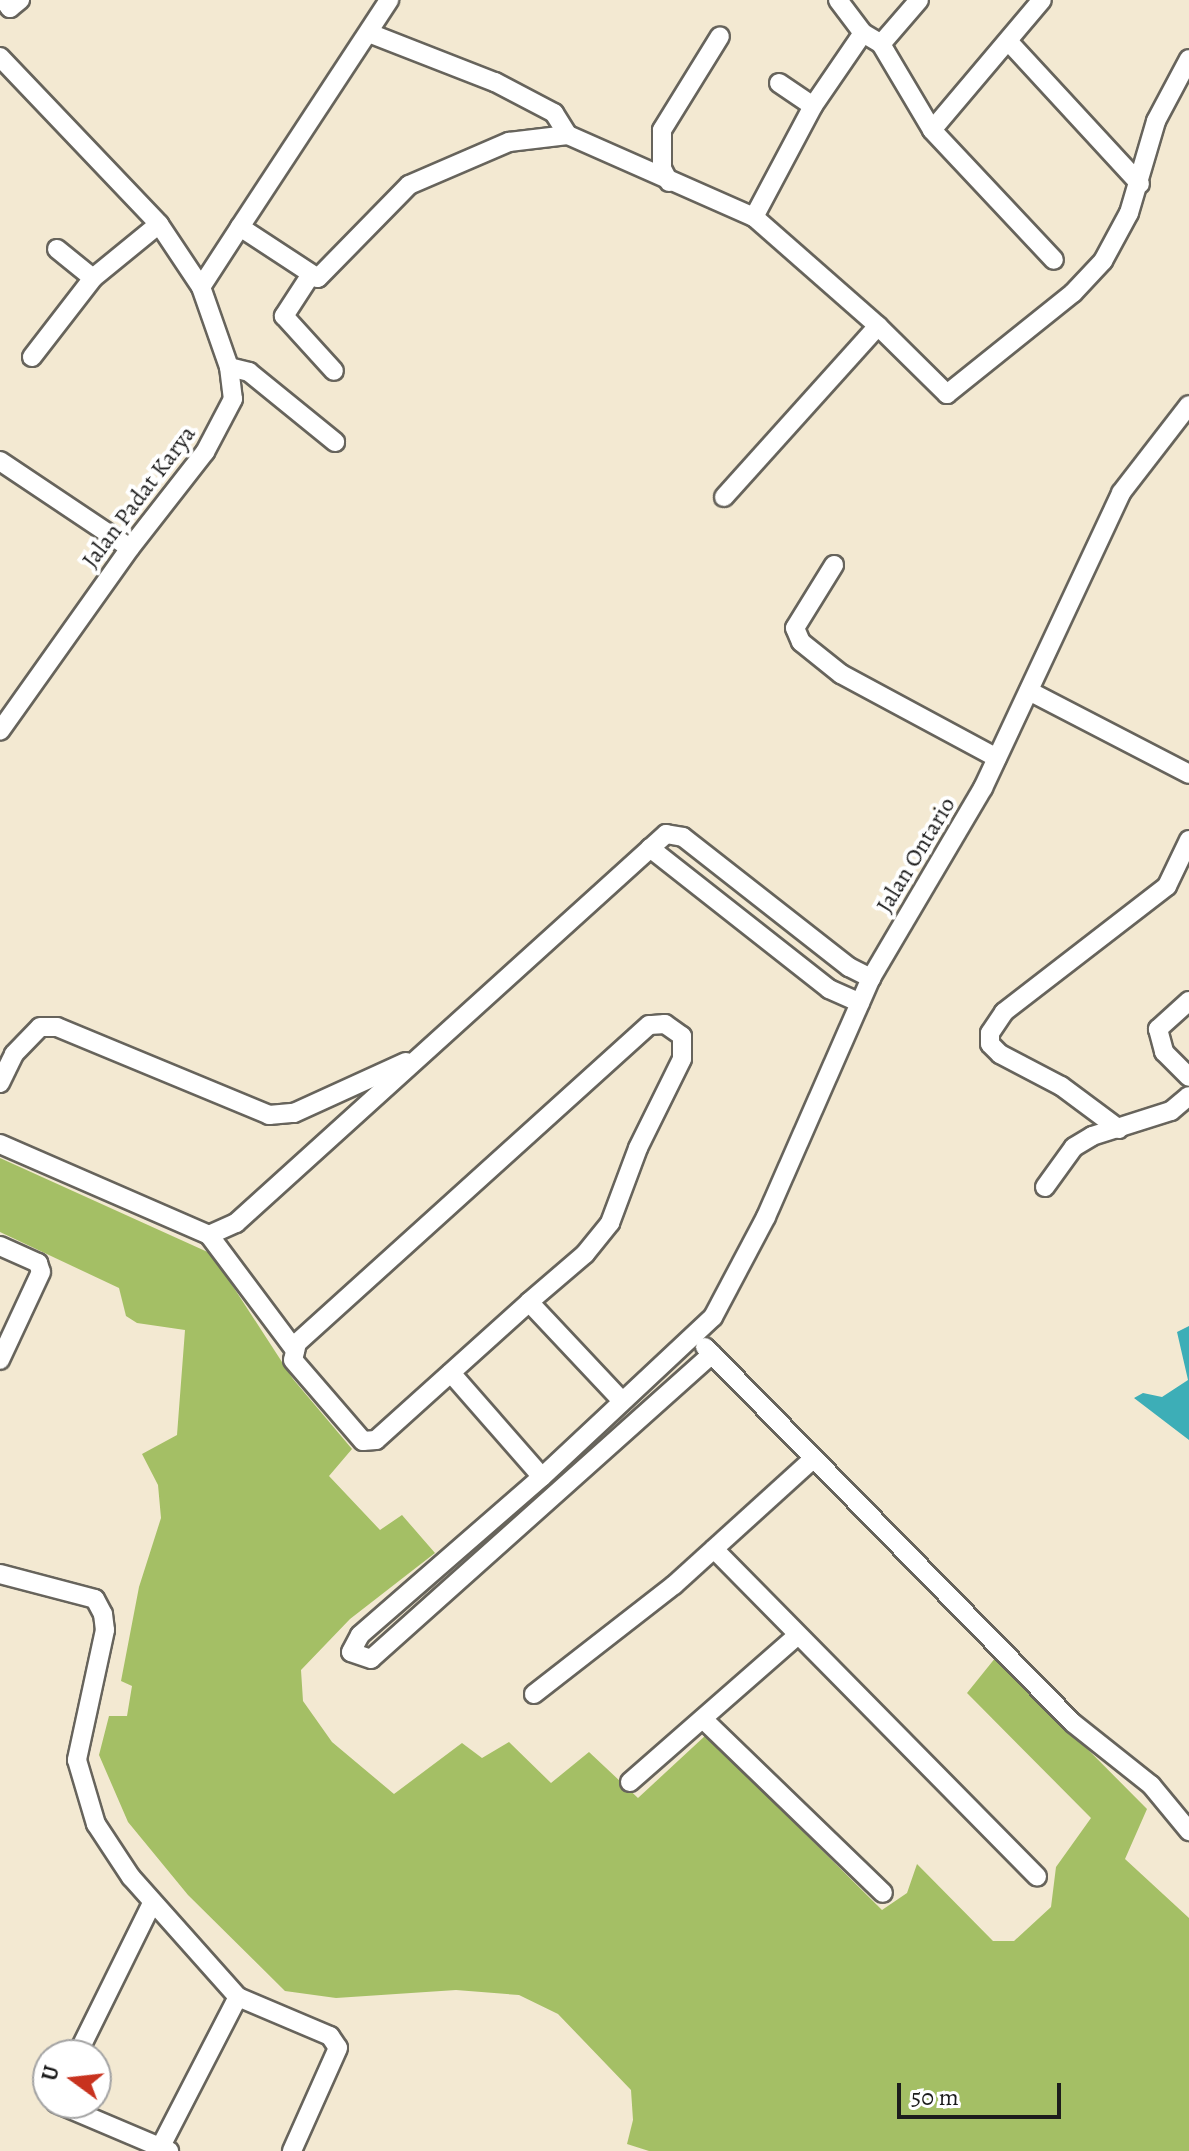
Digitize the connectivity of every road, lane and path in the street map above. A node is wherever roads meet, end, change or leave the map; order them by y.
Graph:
1 (389, 0) edge
2 (838, 0) edge
3 (919, 0) edge
4 (1042, 0) edge
5 (369, 33) junction
6 (863, 33) junction
7 (720, 36) dead end
8 (1009, 42) junction
9 (881, 44) junction
10 (0, 57) edge
11 (1189, 59) edge
12 (779, 83) dead end
13 (813, 106) junction
14 (932, 130) junction
15 (568, 135) junction
16 (669, 182) junction
17 (1140, 184) junction
18 (754, 217) junction
19 (159, 224) junction
20 (240, 227) junction
21 (57, 249) dead end
22 (1054, 260) dead end
23 (310, 276) junction
24 (93, 278) junction
25 (201, 287) junction
26 (878, 326) junction
27 (32, 357) dead end
28 (229, 367) junction
29 (334, 371) dead end
30 (1189, 405) edge
31 (335, 442) dead end
32 (0, 461) edge
33 (724, 497) dead end
34 (130, 548) junction
35 (834, 565) dead end
36 (1029, 691) junction
37 (2, 727) edge
38 (997, 758) junction
39 (1189, 774) edge
40 (1189, 840) edge
41 (650, 848) junction
42 (871, 978) junction
43 (1189, 1001) edge
44 (860, 1003) junction
45 (424, 1054) junction
46 (1189, 1077) edge
47 (0, 1083) edge
48 (1189, 1096) edge
49 (1119, 1129) junction
50 (0, 1144) edge
51 (1045, 1187) dead end
52 (209, 1235) junction
53 (0, 1246) edge
54 (529, 1302) junction
55 (695, 1337) junction
56 (295, 1350) junction
57 (712, 1354) junction
58 (0, 1360) edge
59 (451, 1373) junction
60 (620, 1399) junction
61 (813, 1459) junction
62 (542, 1477) junction
63 (559, 1494) junction
64 (714, 1549) junction
65 (0, 1574) edge
66 (797, 1636) junction
67 (534, 1694) dead end
68 (703, 1719) junction
69 (630, 1782) dead end
70 (1189, 1831) edge
71 (1037, 1877) dead end
72 (883, 1893) dead end
73 (152, 1903) junction
74 (238, 1997) junction
75 (85, 2039) edge
76 (94, 2119) edge
77 (165, 2149) edge
78 (292, 2151) edge

1 - 5 street
2 - 6 street
3 - 9 street
4 - 8 street
5 - 15 street
5 - 20 street
6 - 9 street
6 - 13 street
7 - 16 street
8 - 14 street
8 - 17 street
9 - 14 street
10 - 19 street, Jalan Padat Karya
11 - 17 street
12 - 13 street
13 - 18 street
14 - 22 street
15 - 16 street
15 - 23 street
16 - 18 street
17 - 26 street
18 - 26 street
19 - 24 street
19 - 25 street, Jalan Padat Karya
20 - 23 street
20 - 25 street
21 - 24 street
23 - 29 street
24 - 27 street
25 - 28 street, Jalan Padat Karya
26 - 33 street
28 - 31 street
28 - 34 street, Jalan Padat Karya
30 - 36 street, Jalan Ontario
32 - 34 street
34 - 37 street, Jalan Padat Karya
35 - 38 street
36 - 38 street, Jalan Ontario
36 - 39 street
38 - 42 street, Jalan Ontario
40 - 49 street
41 - 42 street
41 - 44 street
41 - 45 street
42 - 44 street, Jalan Ontario
43 - 46 street
44 - 55 street, Jalan Ontario
45 - 47 street
45 - 52 street
48 - 49 street
49 - 51 street
50 - 52 street
52 - 56 street
53 - 58 street
54 - 56 street
54 - 59 street
54 - 60 street
55 - 57 street
55 - 60 street, Jalan Ontario
56 - 59 street
57 - 61 street
57 - 63 street
59 - 62 street
60 - 62 street, Jalan Ontario
61 - 64 street
61 - 70 street
62 - 63 street
62 - 63 street, Jalan Ontario
64 - 66 street
64 - 67 street
65 - 73 street
66 - 68 street
66 - 71 street
68 - 69 street
68 - 72 street
73 - 74 street
73 - 75 street
74 - 77 street
74 - 78 street
76 - 77 street

